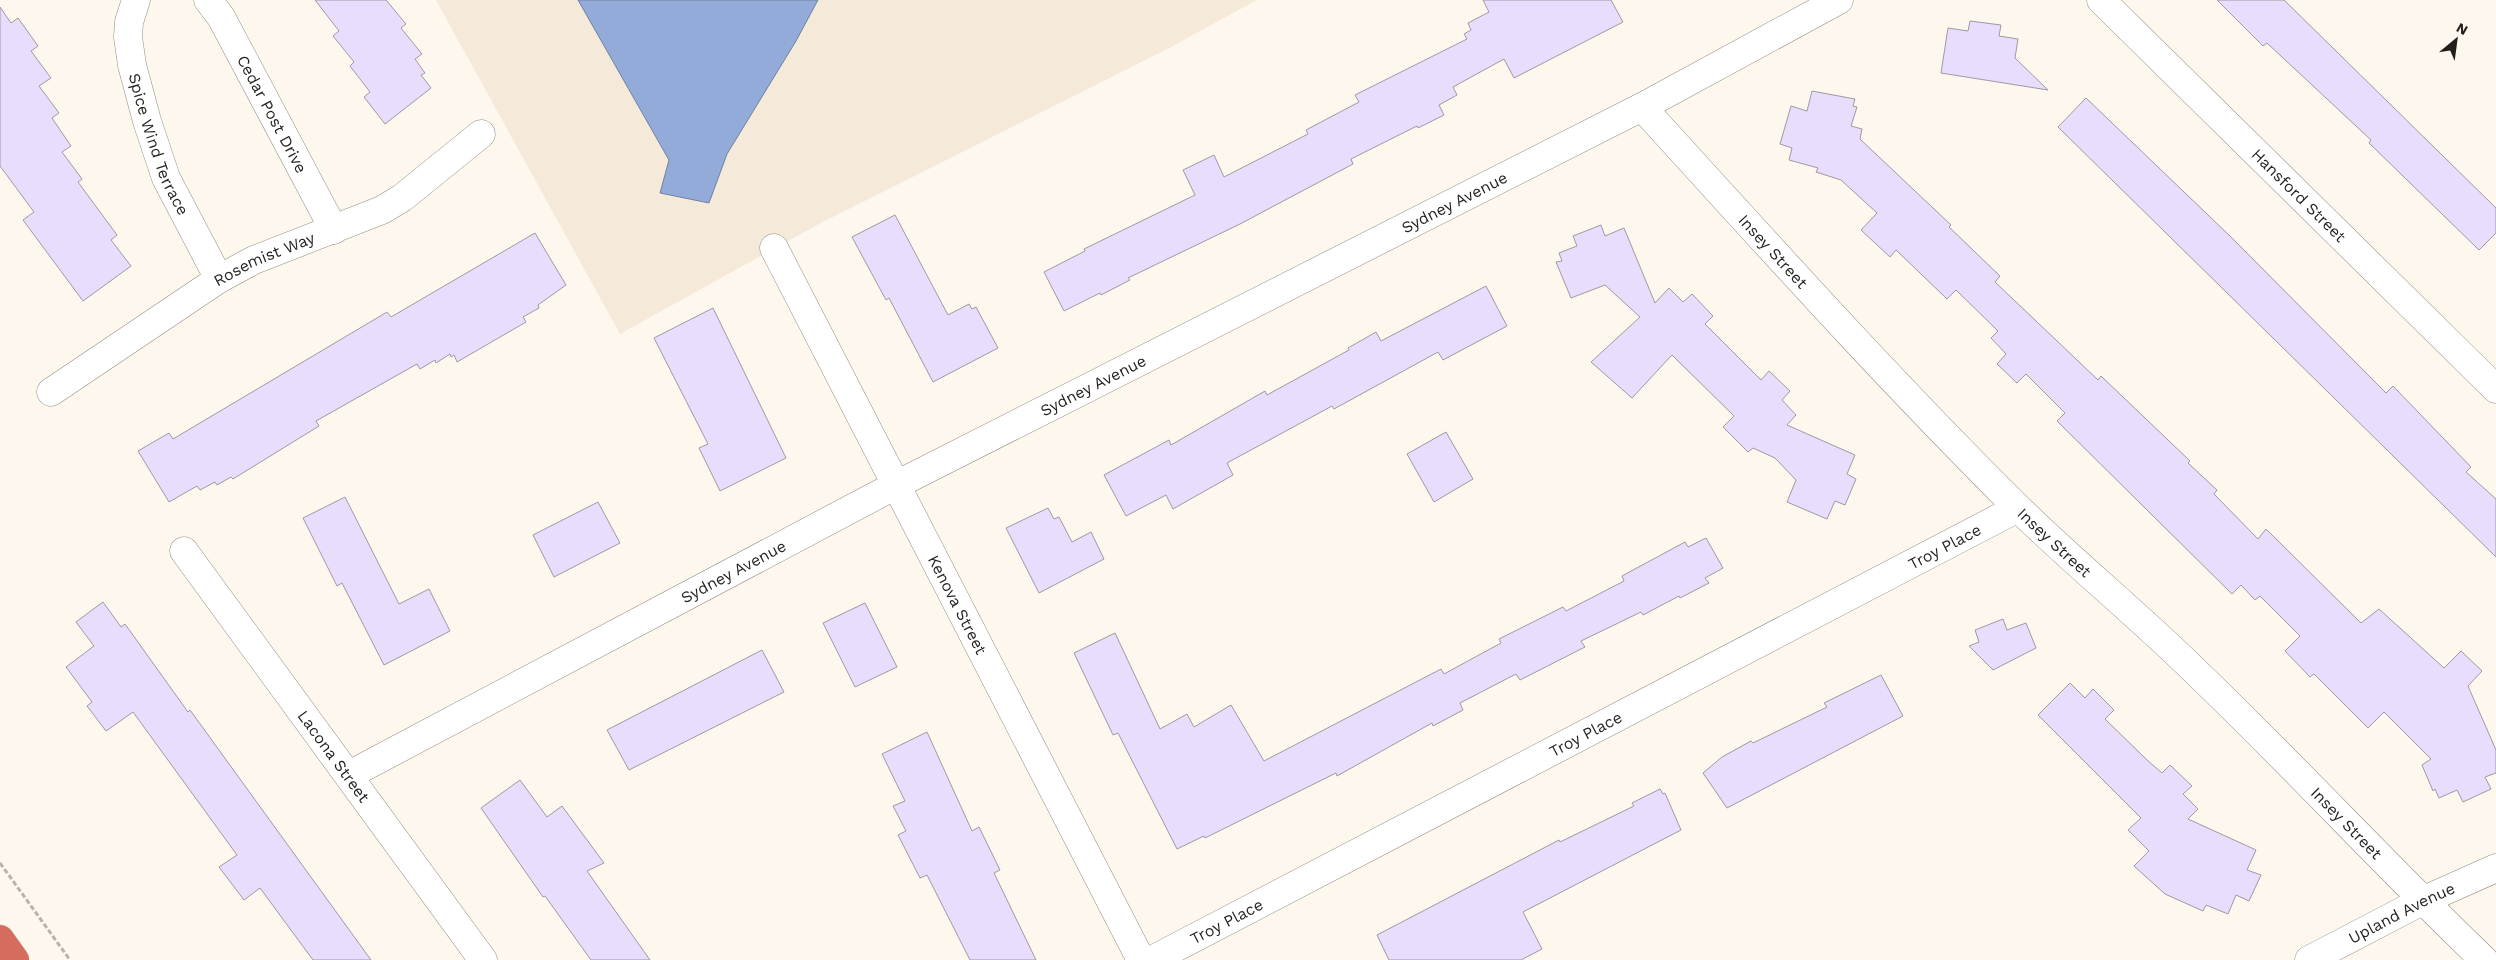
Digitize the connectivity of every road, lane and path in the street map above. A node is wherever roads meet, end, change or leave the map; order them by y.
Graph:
1 (136, 0) edge
2 (208, 0) edge
3 (1839, 0) edge
4 (2102, 0) edge
5 (1642, 107) junction
6 (481, 134) dead end
7 (334, 230) junction
8 (774, 248) dead end
9 (219, 279) junction
10 (2496, 389) edge
11 (51, 392) dead end
12 (896, 485) junction
13 (2018, 508) junction
14 (184, 551) dead end
15 (349, 775) junction
16 (0, 863) edge
17 (2496, 868) edge
18 (2422, 901) junction
19 (0, 939) edge
20 (2482, 955) edge
21 (15, 960) edge
22 (70, 960) edge
23 (483, 960) edge
24 (1141, 960) edge
25 (1152, 960) edge
26 (2308, 960) edge

1 - 9 street, Spice Wind Terrace
2 - 7 street, Cedar Post Drive
3 - 5 street, Sydney Avenue
4 - 10 street, Hansford Street
5 - 12 street, Sydney Avenue
5 - 13 street, Insey Street
6 - 7 street, Rosemist Way
7 - 9 street, Rosemist Way
8 - 12 street, Kenova Street
9 - 11 street, Rosemist Way
12 - 15 street, Sydney Avenue
12 - 24 street, Kenova Street
13 - 18 street, Insey Street
13 - 25 street, Troy Place
14 - 15 street, Lacona Street
15 - 23 street, Lacona Street
16 - 22 path
17 - 18 street, Upland Avenue
18 - 20 street, Insey Street
18 - 26 street, Upland Avenue
19 - 21 highway

